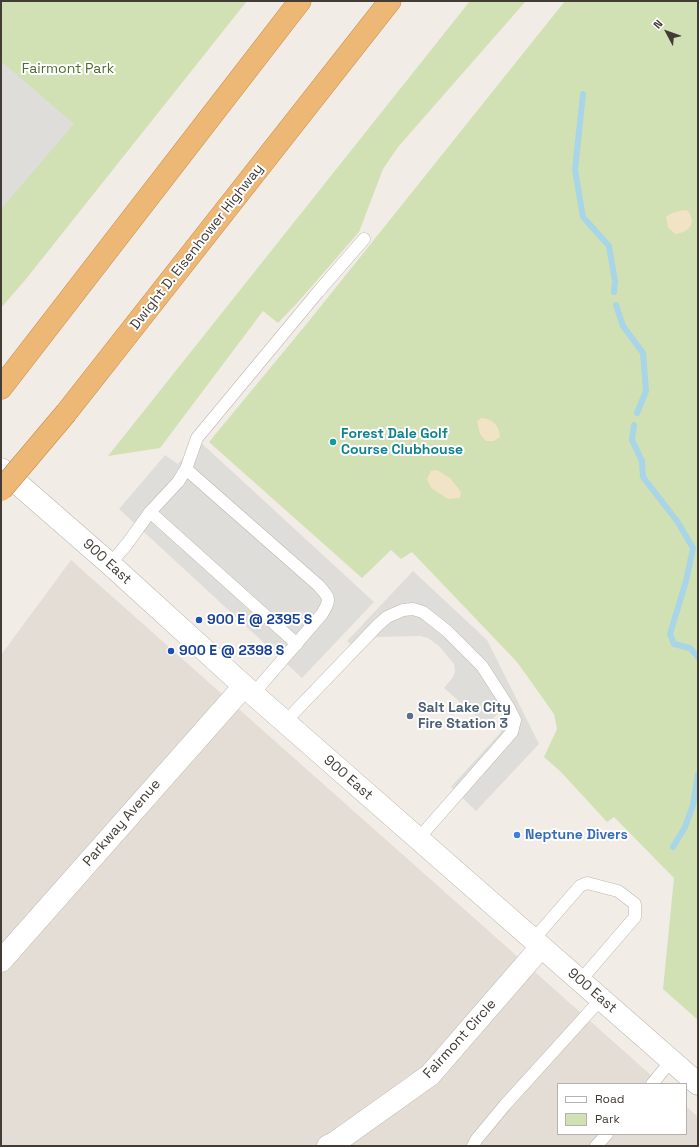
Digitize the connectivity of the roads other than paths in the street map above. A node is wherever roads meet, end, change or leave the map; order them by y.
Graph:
1 (300, 1) edge
2 (390, 1) edge
3 (364, 239) dead end
4 (7, 380) edge
5 (1, 469) edge
6 (186, 469) junction
7 (1, 490) edge
8 (150, 512) junction
9 (110, 564) junction
10 (297, 644) junction
11 (248, 690) junction
12 (285, 722) junction
13 (418, 839) junction
14 (537, 943) junction
15 (1, 960) edge
16 (580, 981) junction
17 (601, 1000) junction
18 (671, 1061) junction
19 (653, 1083) edge
20 (698, 1084) edge
21 (606, 1135) edge
22 (328, 1146) edge
23 (473, 1146) edge
24 (596, 1146) edge

1 - 4 highway
2 - 7 highway, Dwight D. Eisenhower Highway, bridge
3 - 6 lane
5 - 9 street, 900 East
6 - 8 lane
6 - 10 lane
8 - 9 lane
8 - 10 lane
9 - 11 street, 900 East
10 - 11 lane
11 - 12 street, 900 East
11 - 15 street, Parkway Avenue
12 - 13 street, 900 East
12 - 13 lane
13 - 14 street, 900 East
14 - 16 street, 900 East
14 - 16 lane
14 - 22 street, Fairmont Circle
16 - 17 street, 900 East
17 - 18 street, 900 East
17 - 23 lane
18 - 19 lane
18 - 20 street, 900 East
21 - 24 lane

